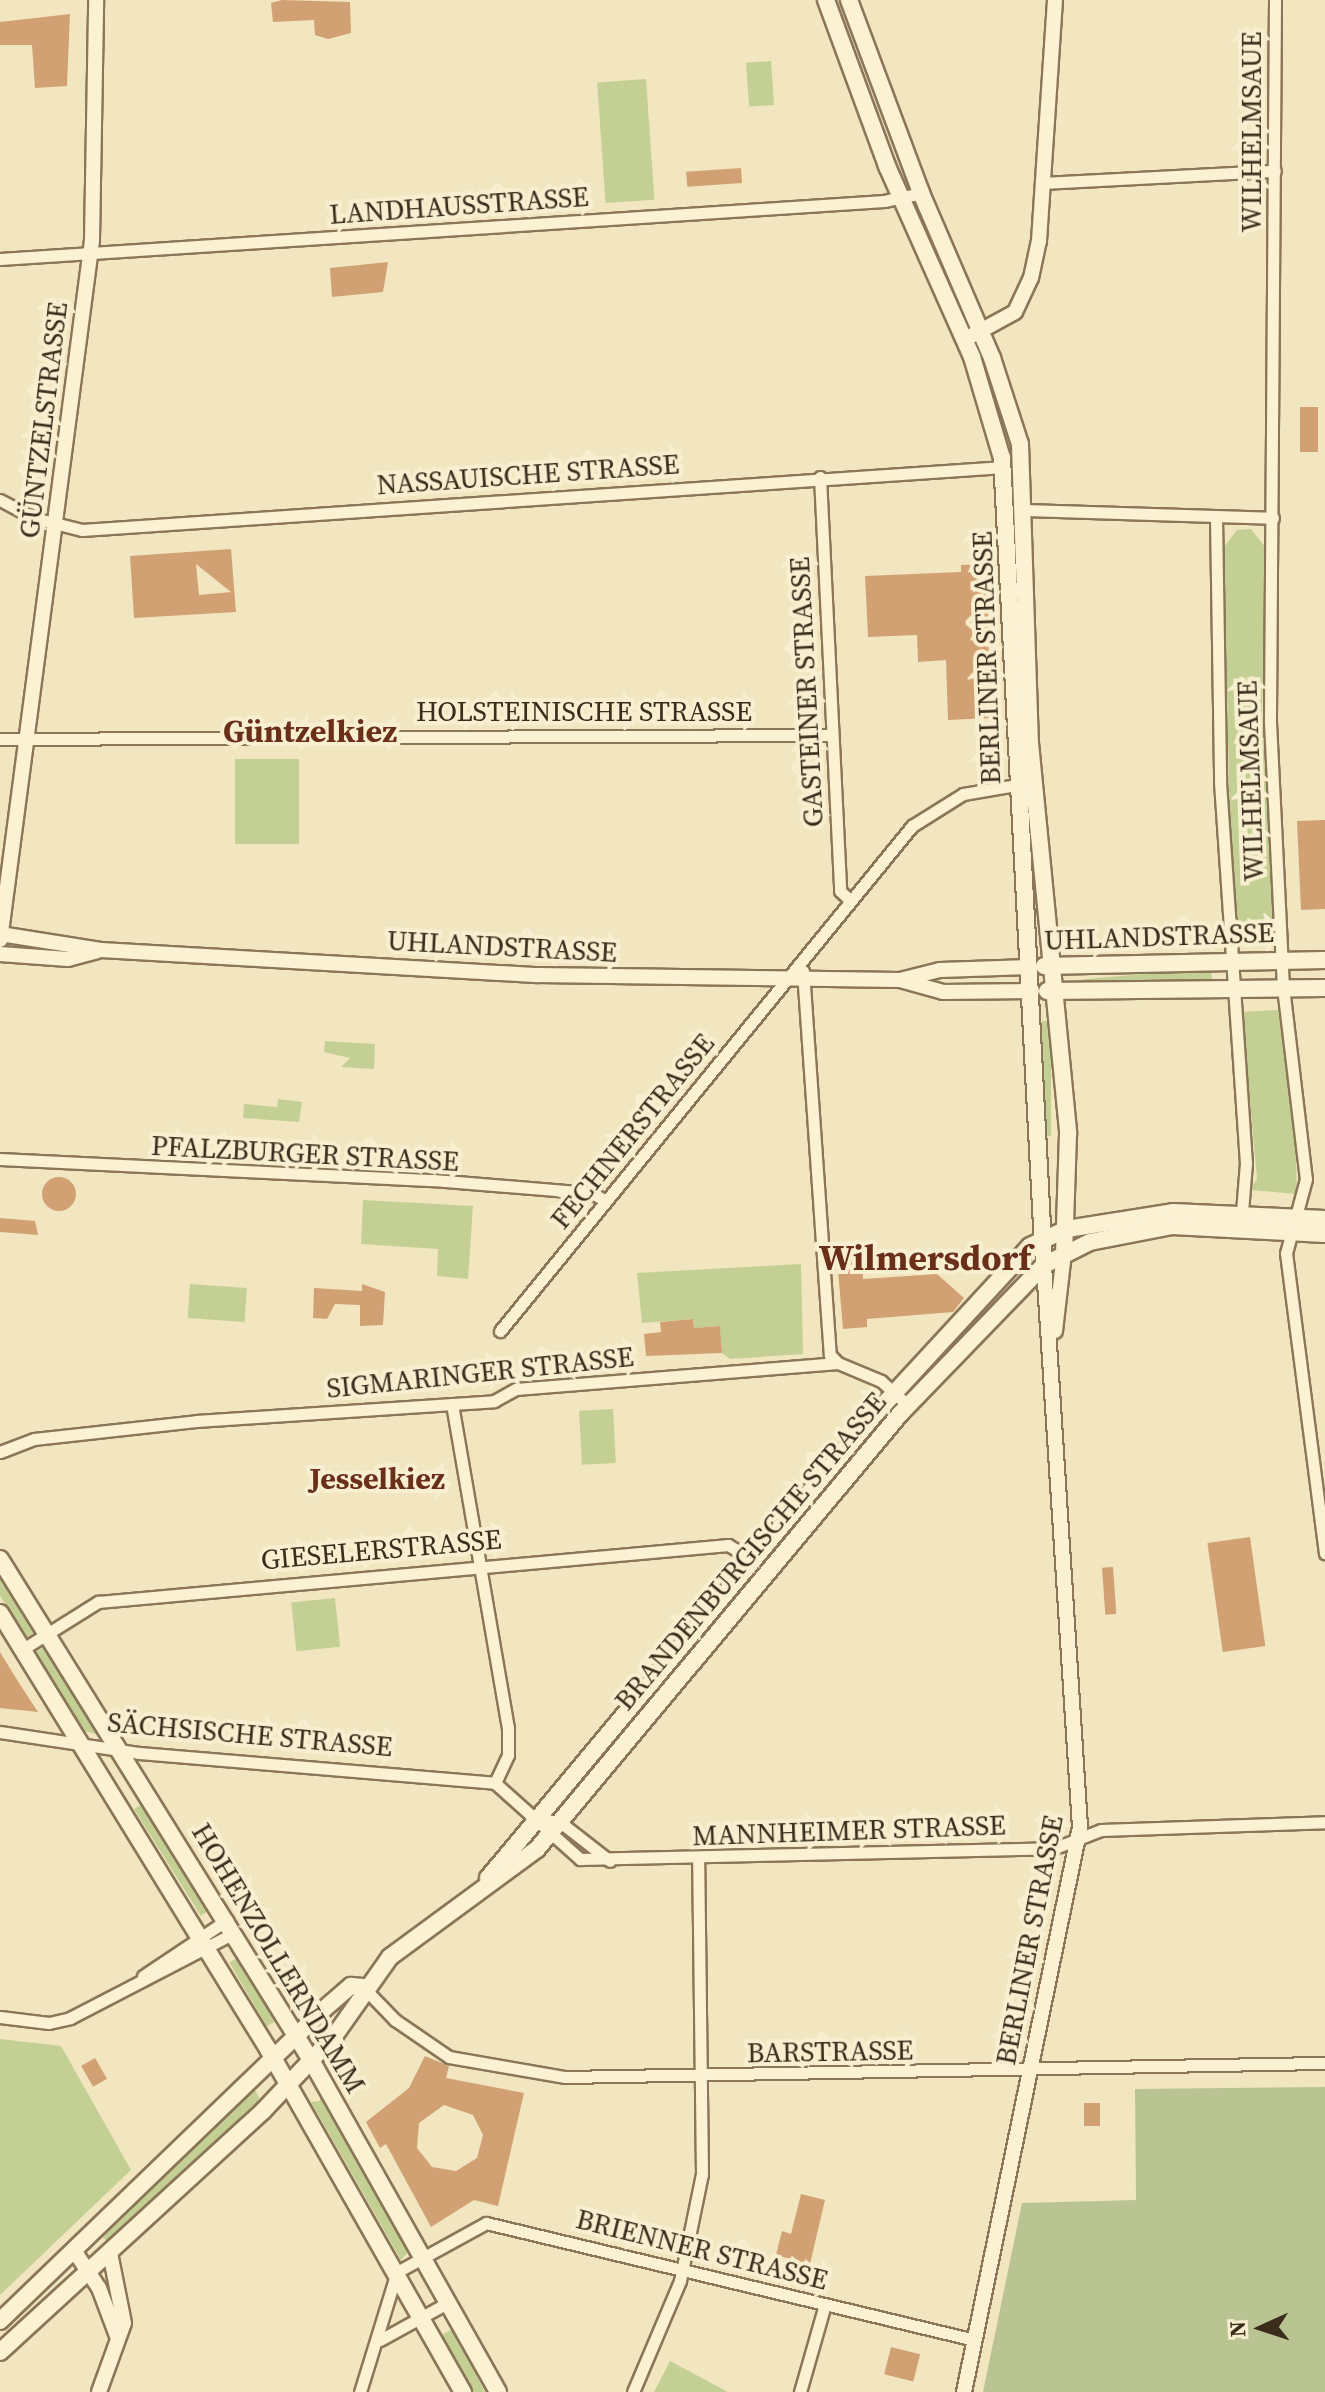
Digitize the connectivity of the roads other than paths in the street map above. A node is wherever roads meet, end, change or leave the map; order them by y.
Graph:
1 (96, 0) edge
2 (826, 0) edge
3 (849, 0) edge
4 (1055, 0) edge
5 (1275, 0) edge
6 (1275, 171) junction
7 (1043, 183) junction
8 (921, 193) junction
9 (901, 198) junction
10 (90, 253) junction
11 (0, 259) edge
12 (982, 332) junction
13 (965, 338) junction
14 (1004, 467) junction
15 (820, 477) junction
16 (0, 500) edge
17 (1023, 510) junction
18 (1216, 517) junction
19 (1273, 518) junction
20 (55, 526) junction
21 (832, 735) junction
22 (0, 739) edge
23 (26, 739) junction
24 (1017, 785) junction
25 (850, 900) junction
26 (0, 936) edge
27 (101, 950) junction
28 (0, 954) edge
29 (1281, 958) junction
30 (1229, 959) junction
31 (802, 960) junction
32 (1325, 960) edge
33 (1053, 965) junction
34 (1030, 967) junction
35 (787, 980) junction
36 (803, 980) junction
37 (900, 980) junction
38 (1283, 987) junction
39 (1325, 988) edge
40 (1231, 989) junction
41 (1032, 991) junction
42 (1056, 991) junction
43 (0, 1159) edge
44 (606, 1201) junction
45 (1242, 1212) junction
46 (1325, 1219) edge
47 (1294, 1222) junction
48 (1067, 1229) junction
49 (1325, 1234) edge
50 (1043, 1237) junction
51 (1064, 1253) junction
52 (1044, 1265) junction
53 (500, 1331) dead end
54 (1052, 1347) junction
55 (838, 1363) junction
56 (894, 1392) junction
57 (452, 1404) junction
58 (908, 1405) junction
59 (0, 1452) edge
60 (1325, 1553) edge
61 (0, 1559) edge
62 (752, 1559) junction
63 (478, 1564) junction
64 (0, 1613) edge
65 (48, 1633) junction
66 (23, 1649) junction
67 (0, 1732) edge
68 (82, 1743) junction
69 (119, 1746) junction
70 (495, 1783) junction
71 (536, 1819) junction
72 (560, 1822) junction
73 (1325, 1822) edge
74 (548, 1837) junction
75 (1079, 1839) junction
76 (698, 1859) junction
77 (610, 1861) junction
78 (482, 1886) junction
79 (230, 1926) junction
80 (203, 1941) junction
81 (363, 1987) junction
82 (0, 2017) edge
83 (296, 2037) junction
84 (274, 2059) junction
85 (311, 2060) junction
86 (1325, 2063) edge
87 (1032, 2067) junction
88 (705, 2078) junction
89 (289, 2084) junction
90 (75, 2252) junction
91 (110, 2253) junction
92 (423, 2255) junction
93 (683, 2269) junction
94 (90, 2271) junction
95 (397, 2272) junction
96 (449, 2302) junction
97 (825, 2304) junction
98 (422, 2317) junction
99 (0, 2321) edge
100 (117, 2336) junction
101 (380, 2340) junction
102 (975, 2340) junction
103 (0, 2352) edge
104 (99, 2392) edge
105 (360, 2392) edge
106 (463, 2392) edge
107 (498, 2392) edge
108 (633, 2392) edge
109 (800, 2392) edge
110 (964, 2392) edge

1 - 10 street, GÜNTZELSTRASSE
2 - 9 main road, BERLINER STRASSE
3 - 8 main road, BERLINER STRASSE
4 - 7 street
5 - 6 street, WILHELMSAUE
6 - 7 street
6 - 19 street, WILHELMSAUE
7 - 12 street
8 - 9 street, LANDHAUSSTRASSE
8 - 12 main road, BERLINER STRASSE
9 - 10 street, LANDHAUSSTRASSE
9 - 13 main road, BERLINER STRASSE
10 - 11 street, LANDHAUSSTRASSE
10 - 20 street, GÜNTZELSTRASSE
12 - 13 street
12 - 17 main road, BERLINER STRASSE
13 - 14 main road, BERLINER STRASSE
14 - 15 street, NASSAUISCHE STRASSE
14 - 24 main road, BERLINER STRASSE
15 - 20 street, NASSAUISCHE STRASSE
15 - 21 street, GASTEINER STRASSE
16 - 20 street
17 - 18 street
17 - 33 main road, BERLINER STRASSE
18 - 19 street
18 - 30 street, WILHELMSAUE
19 - 29 street, WILHELMSAUE
20 - 23 street, GÜNTZELSTRASSE
21 - 23 street, HOLSTEINISCHE STRASSE
21 - 25 street, GASTEINER STRASSE
22 - 23 street, HOLSTEINISCHE STRASSE
23 - 26 street, GÜNTZELSTRASSE
24 - 25 street, FECHNERSTRASSE
24 - 34 main road, BERLINER STRASSE
25 - 31 street, FECHNERSTRASSE
26 - 27 street, UHLANDSTRASSE
27 - 28 street, UHLANDSTRASSE
27 - 35 street, UHLANDSTRASSE
29 - 30 main road, UHLANDSTRASSE
29 - 32 main road, UHLANDSTRASSE
29 - 38 street, WILHELMSAUE
30 - 33 main road, UHLANDSTRASSE
30 - 40 street, WILHELMSAUE
31 - 35 street, FECHNERSTRASSE
31 - 36 street
33 - 34 main road, UHLANDSTRASSE
33 - 42 main road, BERLINER STRASSE
34 - 37 street, UHLANDSTRASSE
34 - 41 main road, BERLINER STRASSE
35 - 36 street, UHLANDSTRASSE
35 - 44 street, FECHNERSTRASSE
36 - 37 street, UHLANDSTRASSE
36 - 55 street
37 - 41 street, UHLANDSTRASSE
38 - 39 main road, UHLANDSTRASSE
38 - 40 main road, UHLANDSTRASSE
38 - 47 street, WILHELMSAUE
40 - 42 main road, UHLANDSTRASSE
40 - 45 street, WILHELMSAUE
41 - 42 main road, UHLANDSTRASSE
41 - 50 main road, BERLINER STRASSE
42 - 48 main road, BERLINER STRASSE
43 - 44 street, PFALZBURGER STRASSE
44 - 53 street, FECHNERSTRASSE
45 - 47 main road
45 - 48 main road
46 - 47 main road
47 - 49 main road
47 - 51 main road, BRANDENBURGISCHE STRASSE
47 - 60 street, WILHELMSAUE
48 - 50 main road
48 - 51 main road, BERLINER STRASSE
50 - 52 main road, BERLINER STRASSE
50 - 56 main road, BRANDENBURGISCHE STRASSE
51 - 52 main road, BRANDENBURGISCHE STRASSE
51 - 54 street, BERLINER STRASSE
52 - 54 street, BERLINER STRASSE
52 - 58 main road, BRANDENBURGISCHE STRASSE
54 - 75 street, BERLINER STRASSE
55 - 56 street
55 - 57 street, SIGMARINGER STRASSE
56 - 58 street
56 - 62 main road, BRANDENBURGISCHE STRASSE
57 - 59 street, SIGMARINGER STRASSE
57 - 63 street
58 - 72 main road, BRANDENBURGISCHE STRASSE
61 - 65 main road, HOHENZOLLERNDAMM
62 - 63 street, GIESELERSTRASSE
62 - 71 main road, BRANDENBURGISCHE STRASSE
63 - 65 street, GIESELERSTRASSE
63 - 70 street
64 - 66 main road, HOHENZOLLERNDAMM
65 - 66 street, GIESELERSTRASSE
65 - 69 main road, HOHENZOLLERNDAMM
66 - 68 main road, HOHENZOLLERNDAMM
67 - 68 street, SÄCHSISCHE STRASSE
68 - 69 street, SÄCHSISCHE STRASSE
68 - 80 main road, HOHENZOLLERNDAMM
69 - 70 street, SÄCHSISCHE STRASSE
69 - 79 main road, HOHENZOLLERNDAMM
70 - 71 street, MANNHEIMER STRASSE
71 - 72 street
71 - 74 street, MANNHEIMER STRASSE
71 - 78 main road, BRANDENBURGISCHE STRASSE
72 - 74 main road, BRANDENBURGISCHE STRASSE
72 - 77 street
73 - 75 street, MANNHEIMER STRASSE
74 - 77 street, MANNHEIMER STRASSE
74 - 78 main road, BRANDENBURGISCHE STRASSE
75 - 76 street, MANNHEIMER STRASSE
75 - 87 street, BERLINER STRASSE
76 - 77 street, MANNHEIMER STRASSE
76 - 88 street
78 - 81 main road, BRANDENBURGISCHE STRASSE
79 - 80 street
79 - 83 main road, HOHENZOLLERNDAMM
80 - 82 street
80 - 84 main road, HOHENZOLLERNDAMM
81 - 83 main road
81 - 85 main road
81 - 88 street, BARSTRASSE
83 - 84 main road
83 - 85 main road, HOHENZOLLERNDAMM
84 - 89 main road, HOHENZOLLERNDAMM
84 - 90 main road
85 - 89 main road
85 - 92 main road, HOHENZOLLERNDAMM
86 - 87 street, BARSTRASSE
87 - 88 street, BARSTRASSE
87 - 102 street, BERLINER STRASSE
88 - 93 street
89 - 91 main road
89 - 95 main road, HOHENZOLLERNDAMM
90 - 94 street
90 - 99 main road
91 - 94 main road
91 - 100 street
92 - 93 street, BRIENNER STRASSE
92 - 95 street, BRIENNER STRASSE
92 - 96 main road, HOHENZOLLERNDAMM
93 - 97 street, BRIENNER STRASSE
93 - 108 street
94 - 100 street
94 - 103 main road
95 - 98 main road, HOHENZOLLERNDAMM
95 - 101 street
96 - 98 street
96 - 107 main road, HOHENZOLLERNDAMM
97 - 102 street, BRIENNER STRASSE
97 - 109 street
98 - 101 street
98 - 106 main road, HOHENZOLLERNDAMM
100 - 104 street
101 - 105 street
102 - 110 street, BERLINER STRASSE

